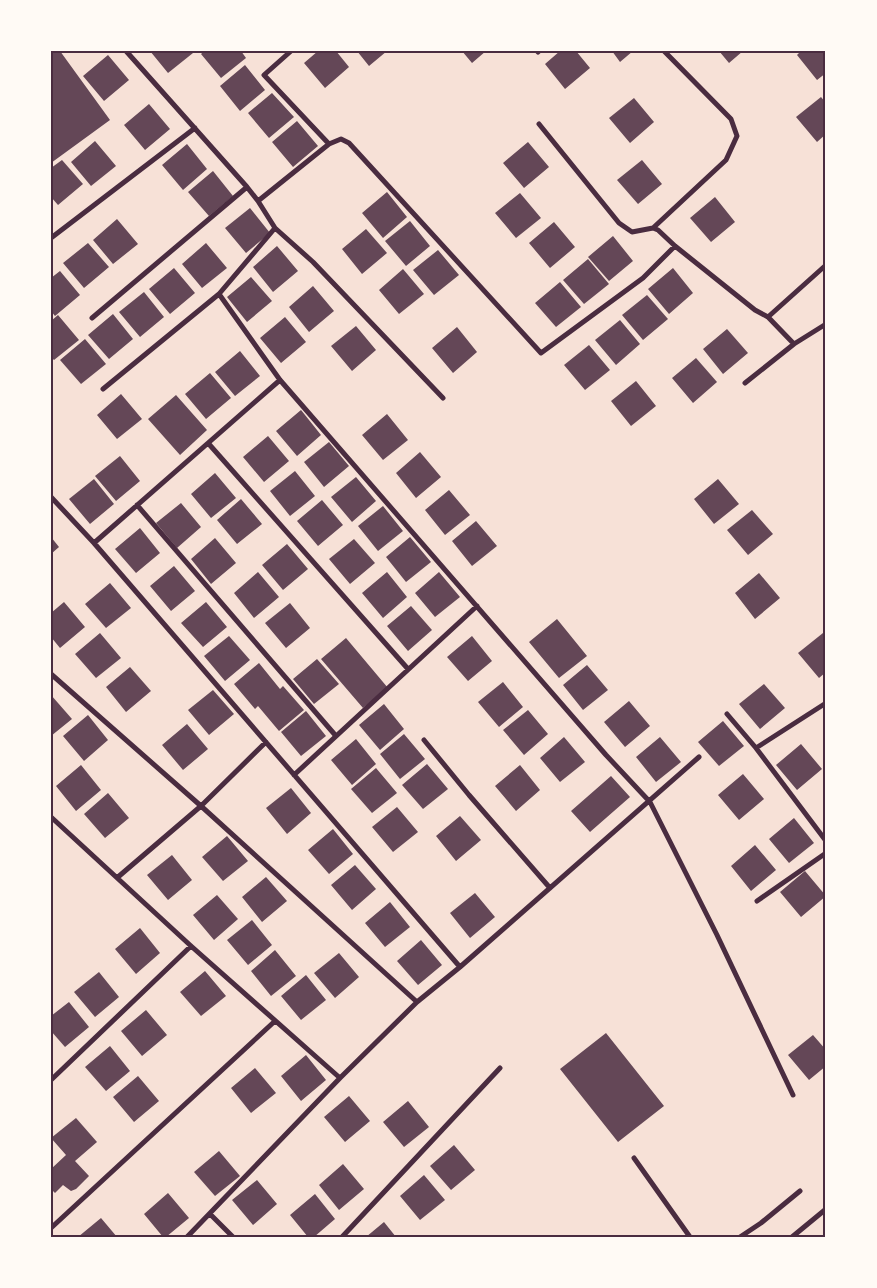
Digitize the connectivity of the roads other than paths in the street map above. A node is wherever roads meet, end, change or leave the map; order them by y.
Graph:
1 (126, 51) edge
2 (291, 51) edge
3 (664, 51) edge
4 (539, 124) dead end
5 (195, 128) junction
6 (328, 144) junction
7 (247, 187) junction
8 (258, 201) junction
9 (275, 228) junction
10 (653, 228) junction
11 (51, 238) edge
12 (675, 246) junction
13 (826, 265) edge
14 (219, 294) junction
15 (768, 317) junction
16 (92, 318) dead end
17 (826, 324) edge
18 (794, 344) junction
19 (280, 380) junction
20 (745, 383) dead end
21 (103, 389) dead end
22 (443, 398) dead end
23 (208, 443) junction
24 (51, 497) edge
25 (137, 505) junction
26 (94, 543) junction
27 (477, 606) junction
28 (408, 670) junction
29 (51, 674) edge
30 (826, 703) edge
31 (727, 714) dead end
32 (336, 736) junction
33 (424, 740) dead end
34 (266, 742) junction
35 (756, 748) junction
36 (699, 757) dead end
37 (294, 775) junction
38 (650, 802) junction
39 (201, 806) junction
40 (51, 816) edge
41 (826, 841) edge
42 (826, 853) edge
43 (118, 877) junction
44 (550, 888) junction
45 (757, 900) dead end
46 (191, 946) junction
47 (460, 967) junction
48 (417, 1002) junction
49 (275, 1020) junction
50 (500, 1068) dead end
51 (340, 1078) junction
52 (51, 1080) edge
53 (793, 1095) dead end
54 (634, 1158) dead end
55 (800, 1192) dead end
56 (826, 1209) edge
57 (210, 1214) junction
58 (51, 1228) edge
59 (188, 1237) edge
60 (233, 1237) edge
61 (342, 1237) edge
62 (690, 1237) edge
63 (740, 1237) edge
64 (792, 1237) edge

1 - 5 street
2 - 6 street
3 - 10 street
4 - 10 street
5 - 7 street
5 - 11 street
6 - 8 street
6 - 12 street
7 - 8 street
7 - 16 street
8 - 9 street
9 - 14 street
9 - 22 street
10 - 12 street
12 - 15 street
13 - 15 street
14 - 19 street
14 - 21 street
15 - 18 street
17 - 18 street
18 - 20 street
19 - 23 street
19 - 27 street
23 - 25 street
23 - 28 street
24 - 26 street
25 - 26 street
25 - 32 street
26 - 34 street
27 - 28 street
27 - 38 street
28 - 32 street
29 - 39 street
30 - 35 street
31 - 35 street
32 - 37 street
33 - 44 street
34 - 37 street
34 - 39 street
35 - 41 street
36 - 38 street
37 - 47 street
38 - 44 street
38 - 53 street
39 - 43 street
39 - 48 street
40 - 43 street
42 - 45 street
43 - 46 street
44 - 47 street
46 - 49 street
46 - 52 street
47 - 48 street
48 - 51 street
49 - 51 street
49 - 58 street
50 - 61 street
51 - 57 street
54 - 62 street
55 - 63 street
56 - 64 street
57 - 59 street
57 - 60 street

